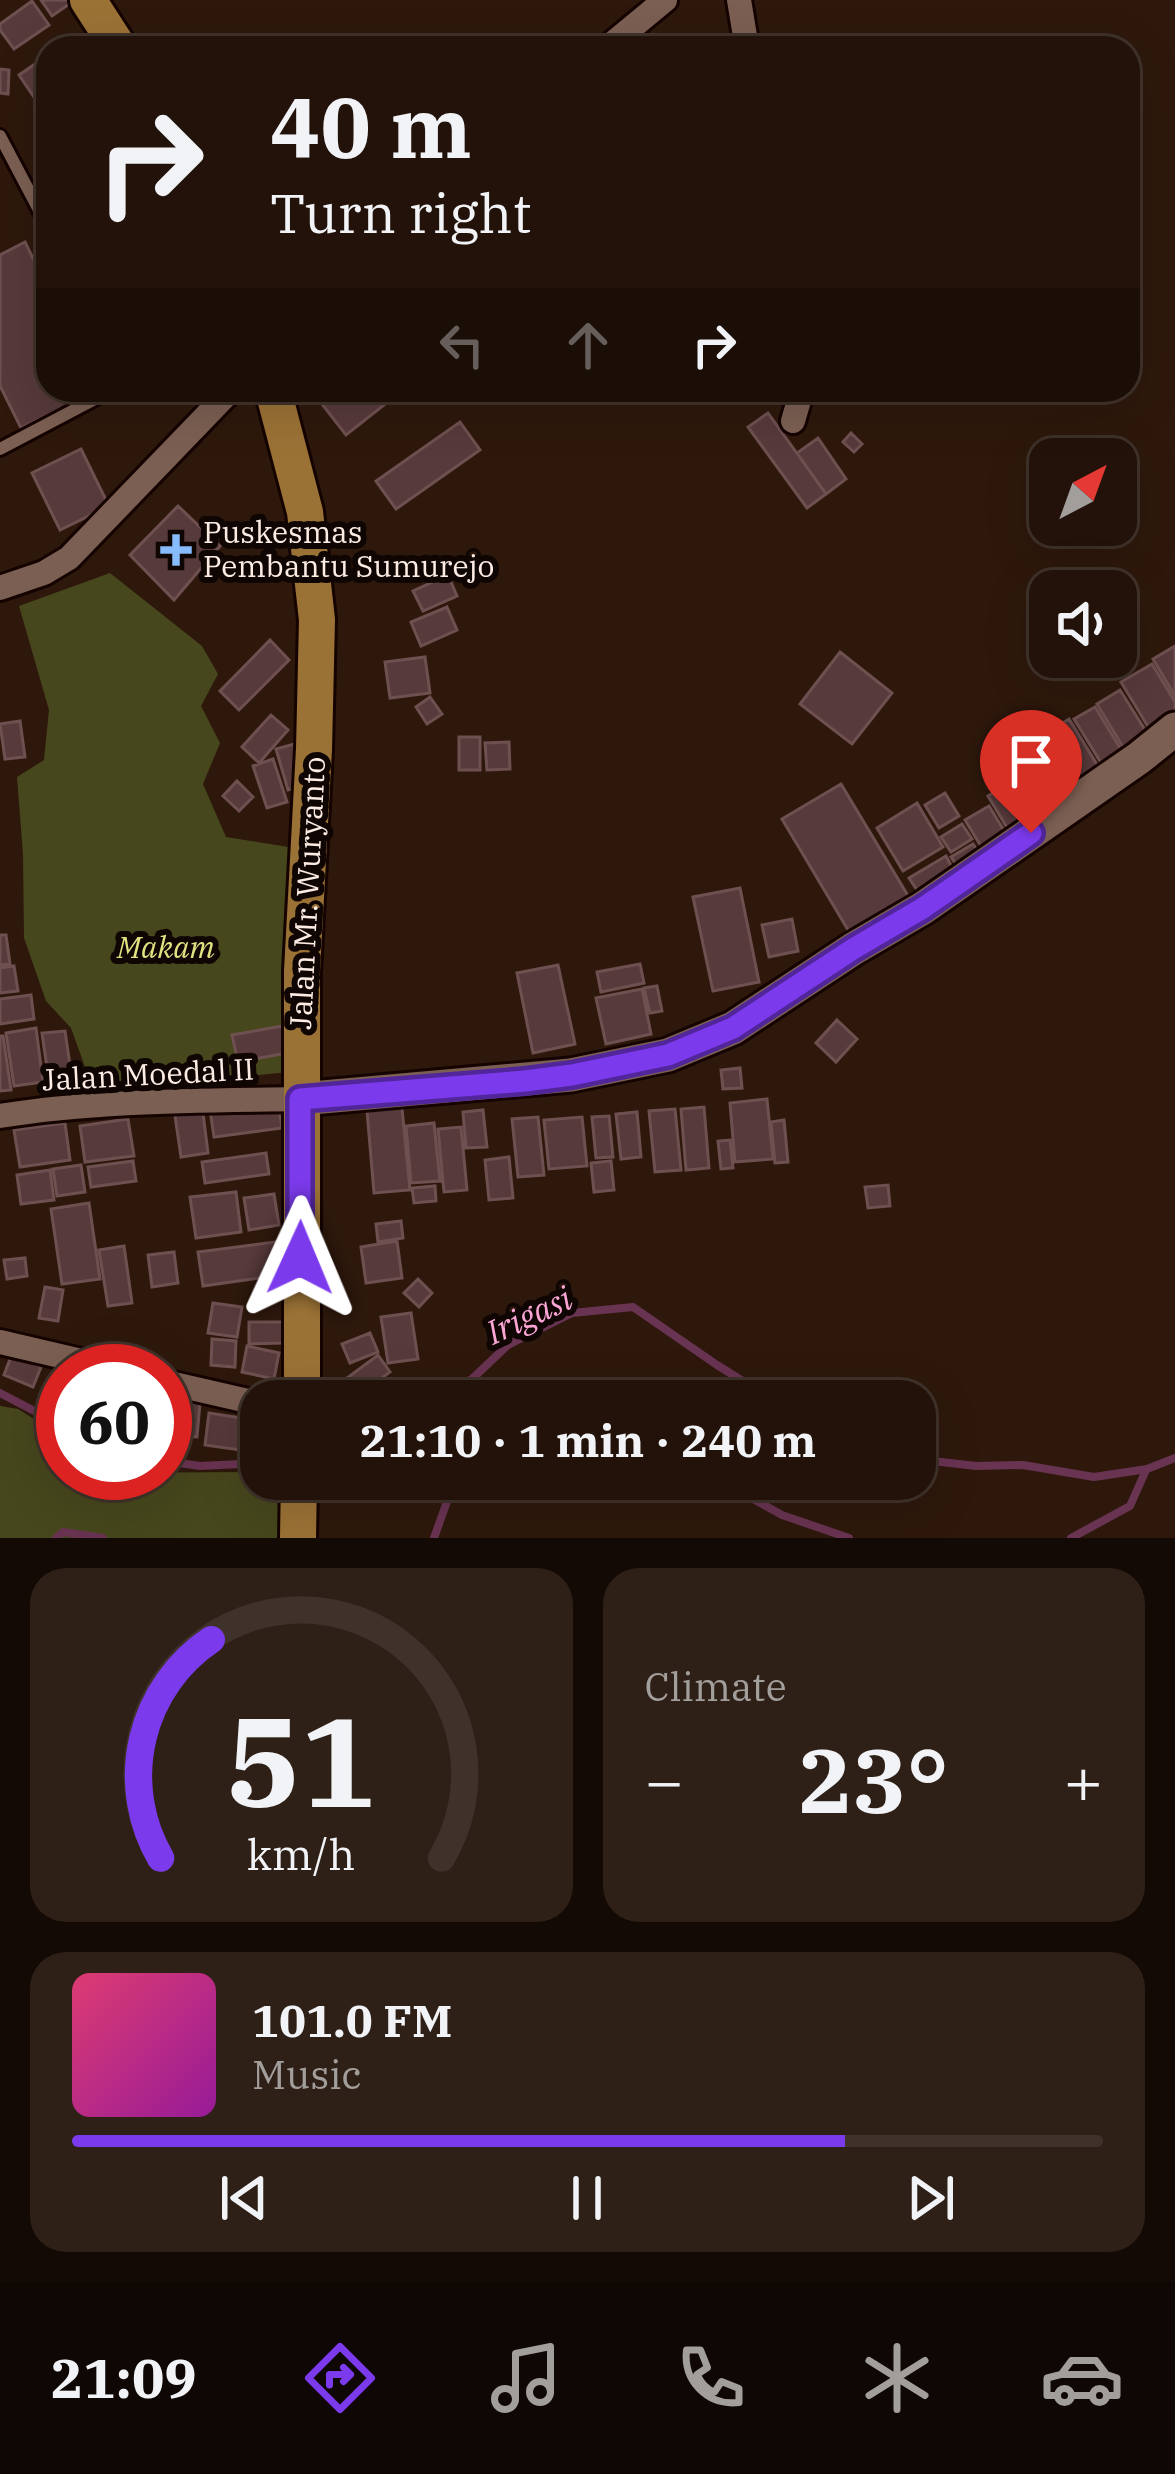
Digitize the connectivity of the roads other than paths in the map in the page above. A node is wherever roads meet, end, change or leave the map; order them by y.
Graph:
1 (88, 0) edge
2 (665, 0) edge
3 (739, 0) edge
4 (111, 36) edge
5 (622, 36) edge
6 (745, 36) edge
7 (0, 136) edge
8 (36, 204) edge
9 (89, 402) edge
10 (219, 402) edge
11 (276, 402) edge
12 (799, 402) edge
13 (793, 421) dead end
14 (0, 449) edge
15 (0, 588) edge
16 (1175, 729) edge
17 (300, 1099) junction
18 (0, 1116) edge
19 (0, 1342) edge
20 (36, 1350) edge
21 (302, 1380) edge
22 (192, 1388) edge
23 (240, 1399) edge

1 - 4 main road
2 - 5 street
3 - 6 street
7 - 8 lane
9 - 14 lane
10 - 15 street
11 - 17 main road, Jalan Mr. Wuryanto
12 - 13 street
16 - 17 main road
17 - 18 street, Jalan Moedal II
17 - 21 main road, Jalan Mr. Wuryanto
19 - 20 street
22 - 23 street

